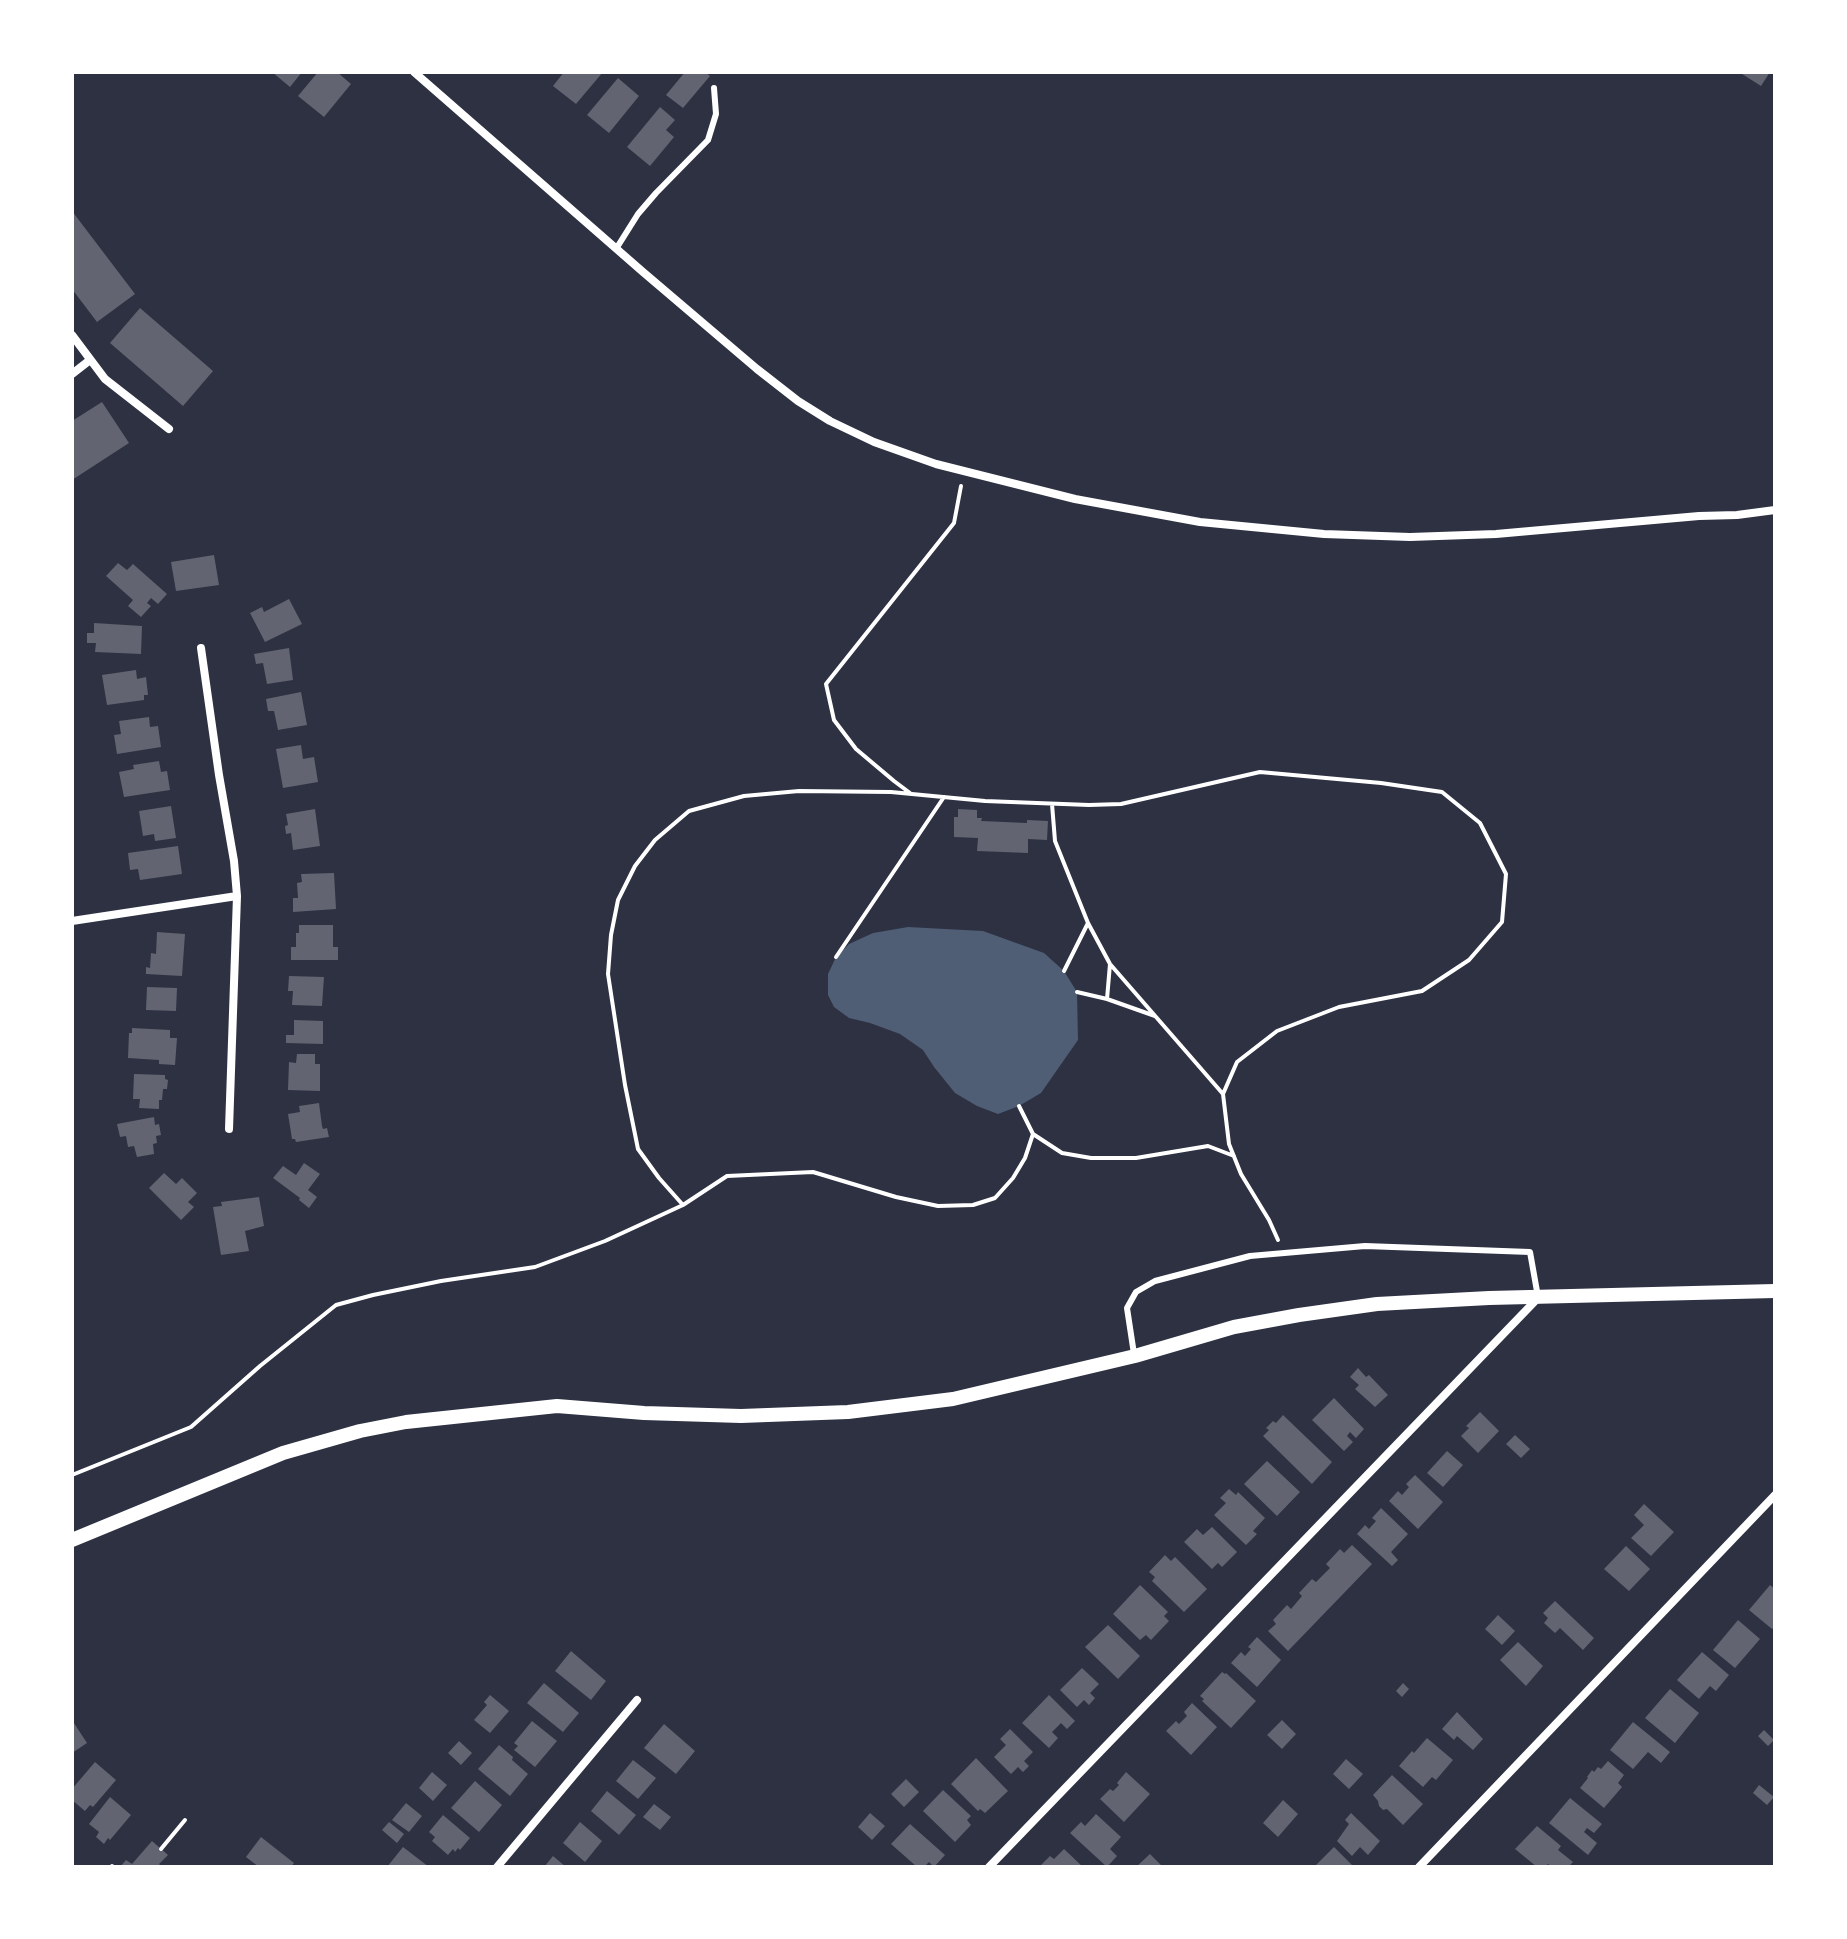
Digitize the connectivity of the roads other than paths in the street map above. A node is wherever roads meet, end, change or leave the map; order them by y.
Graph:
1 (414, 72) edge
2 (714, 88) dead end
3 (616, 249) junction
4 (72, 335) edge
5 (90, 360) junction
6 (72, 374) edge
7 (169, 429) dead end
8 (1775, 510) edge
9 (201, 648) dead end
10 (237, 896) junction
11 (72, 921) edge
12 (229, 1129) dead end
13 (1775, 1291) edge
14 (1538, 1297) junction
15 (1135, 1356) junction
16 (1775, 1495) edge
17 (72, 1540) edge
18 (637, 1700) dead end
19 (497, 1867) edge
20 (989, 1867) edge
21 (1419, 1867) edge

1 - 3 street
2 - 3 lane
3 - 8 street
4 - 5 street
5 - 6 street
5 - 7 street
9 - 10 street
10 - 11 street
10 - 12 street
13 - 14 street
14 - 15 street
14 - 15 lane
14 - 20 street
15 - 17 street
16 - 21 street
18 - 19 street

